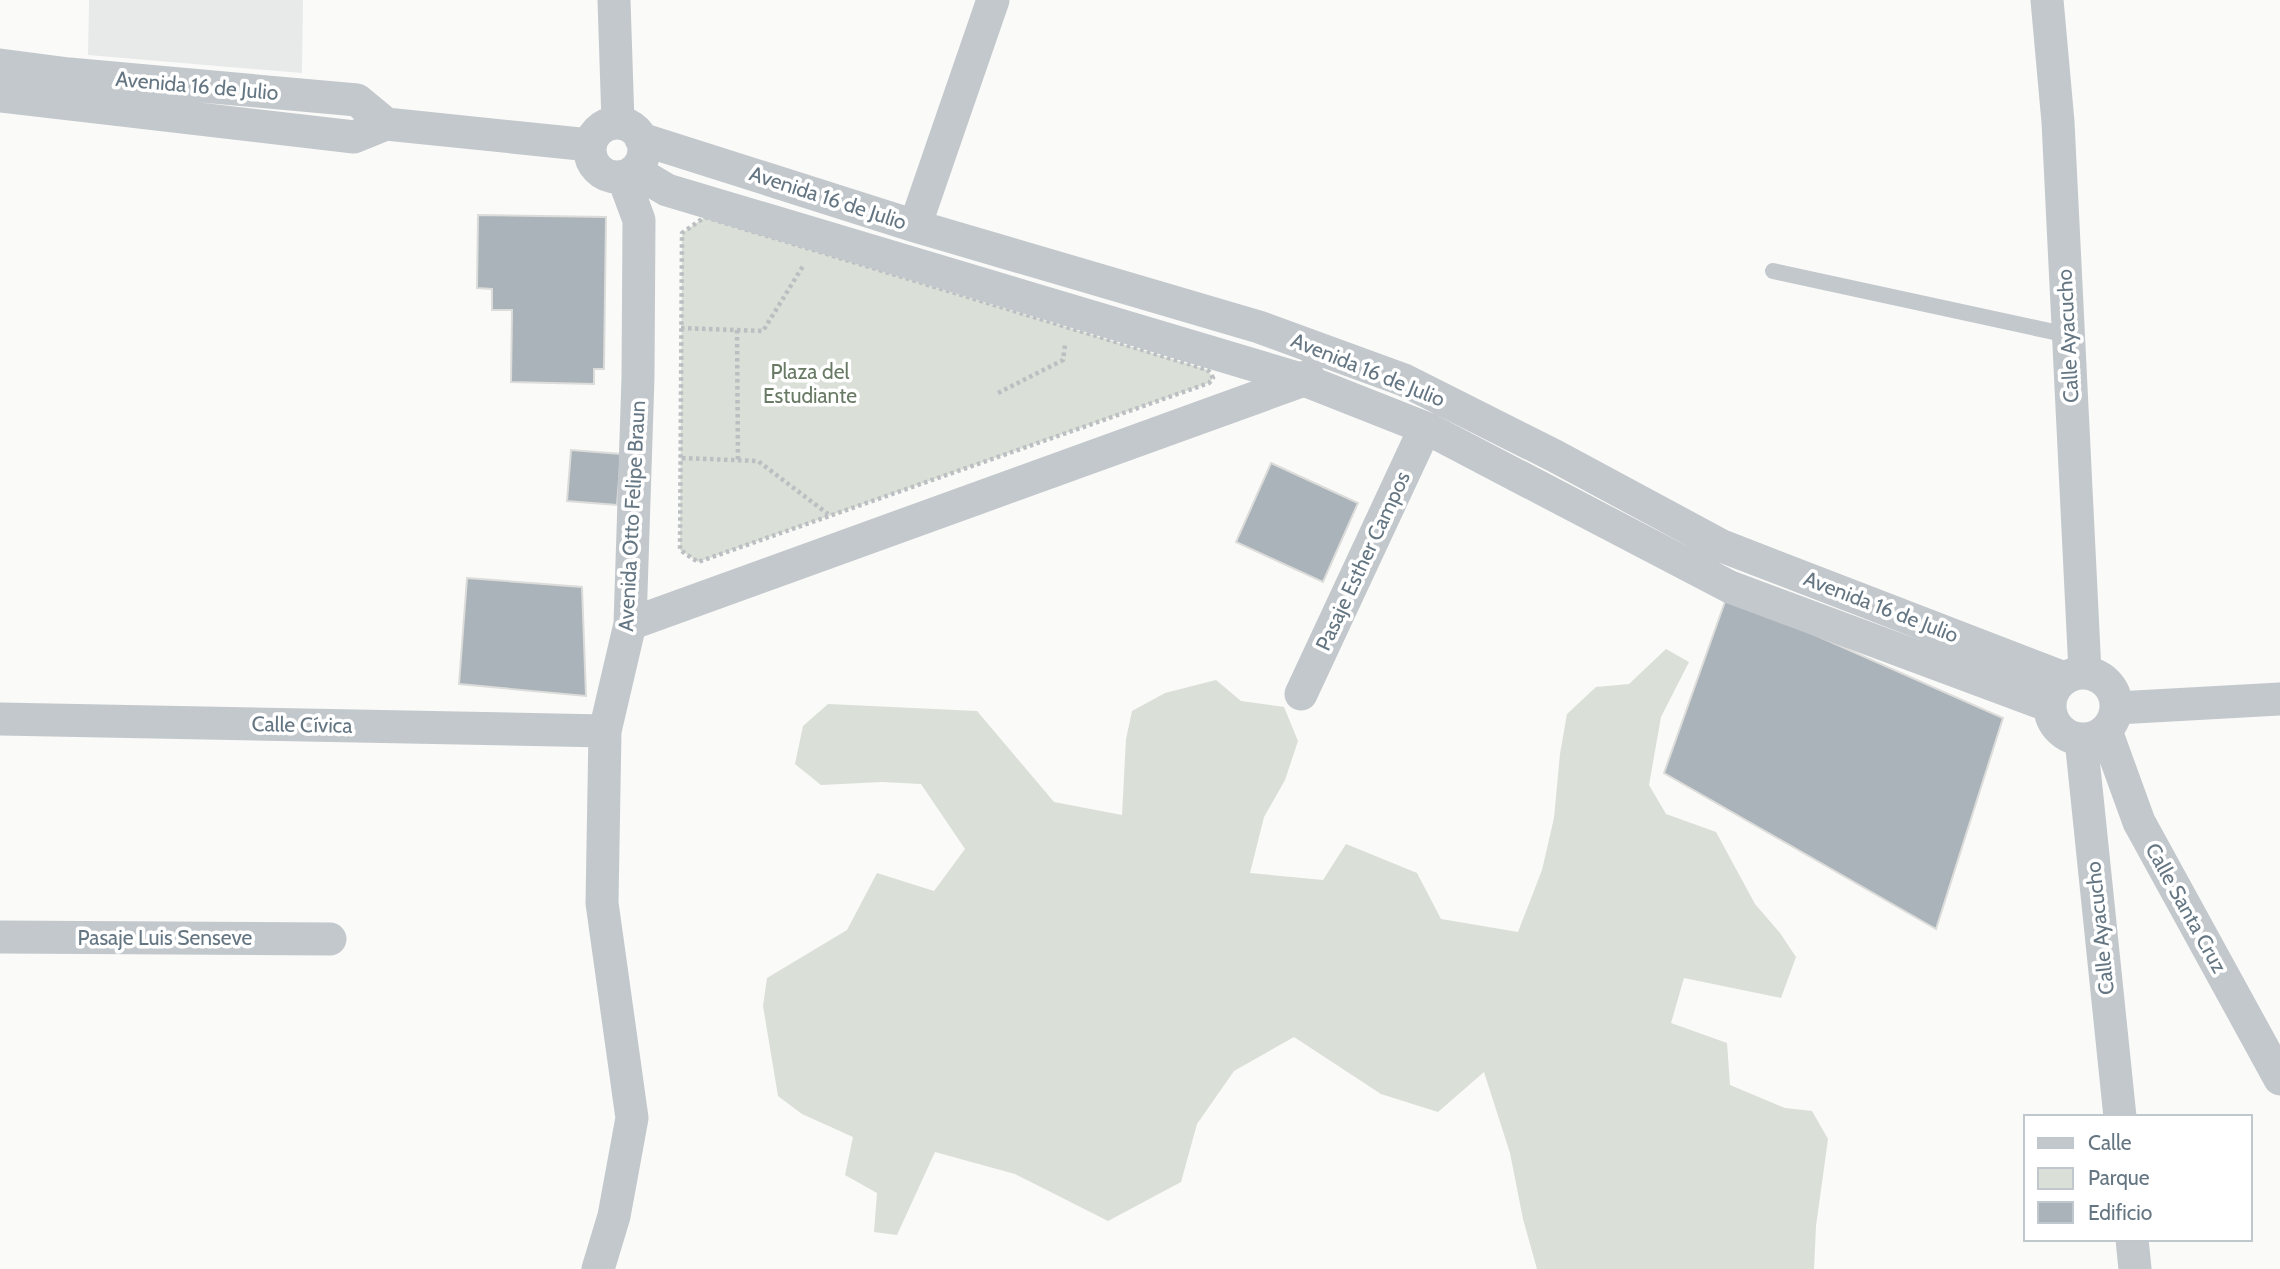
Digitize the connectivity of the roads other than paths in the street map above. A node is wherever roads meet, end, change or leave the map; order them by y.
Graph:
1 (614, 0) edge
2 (993, 0) edge
3 (2047, 0) edge
4 (0, 65) edge
5 (0, 96) edge
6 (386, 124) junction
7 (590, 145) junction
8 (629, 152) junction
9 (915, 226) junction
10 (1773, 271) dead end
11 (2068, 335) junction
12 (1333, 354) junction
13 (1304, 380) junction
14 (1425, 428) junction
15 (630, 624) junction
16 (2066, 685) junction
17 (1301, 694) dead end
18 (2280, 699) edge
19 (0, 719) edge
20 (2101, 726) junction
21 (605, 731) junction
22 (0, 937) edge
23 (330, 939) dead end
24 (2280, 1079) edge
25 (2120, 1115) edge
26 (2132, 1241) edge
27 (598, 1269) edge
28 (2136, 1269) edge

1 - 8 street, Avenida Otto Felipe Braun
2 - 9 street
3 - 11 street, Calle Ayacucho
4 - 6 street, Avenida 16 de Julio
5 - 6 street, Avenida 16 de Julio
6 - 7 street, Avenida 16 de Julio
7 - 8 street
7 - 8 street
8 - 9 street, Avenida 16 de Julio
8 - 13 street, Avenida 16 de Julio
8 - 15 street, Avenida Otto Felipe Braun
9 - 12 street, Avenida 16 de Julio
10 - 11 lane
11 - 16 street, Calle Ayacucho
12 - 13 street
12 - 16 street, Avenida 16 de Julio
13 - 14 street, Avenida 16 de Julio
13 - 15 street
14 - 16 street, Avenida 16 de Julio
14 - 17 street, Pasaje Esther Campos
15 - 21 street, Avenida Otto Felipe Braun
16 - 20 street
16 - 20 street
18 - 20 street
19 - 21 street, Calle Cívica
20 - 24 street, Calle Santa Cruz
20 - 25 street, Calle Ayacucho
21 - 27 street, Avenida Otto Felipe Braun
22 - 23 street, Pasaje Luis Senseve
26 - 28 street

